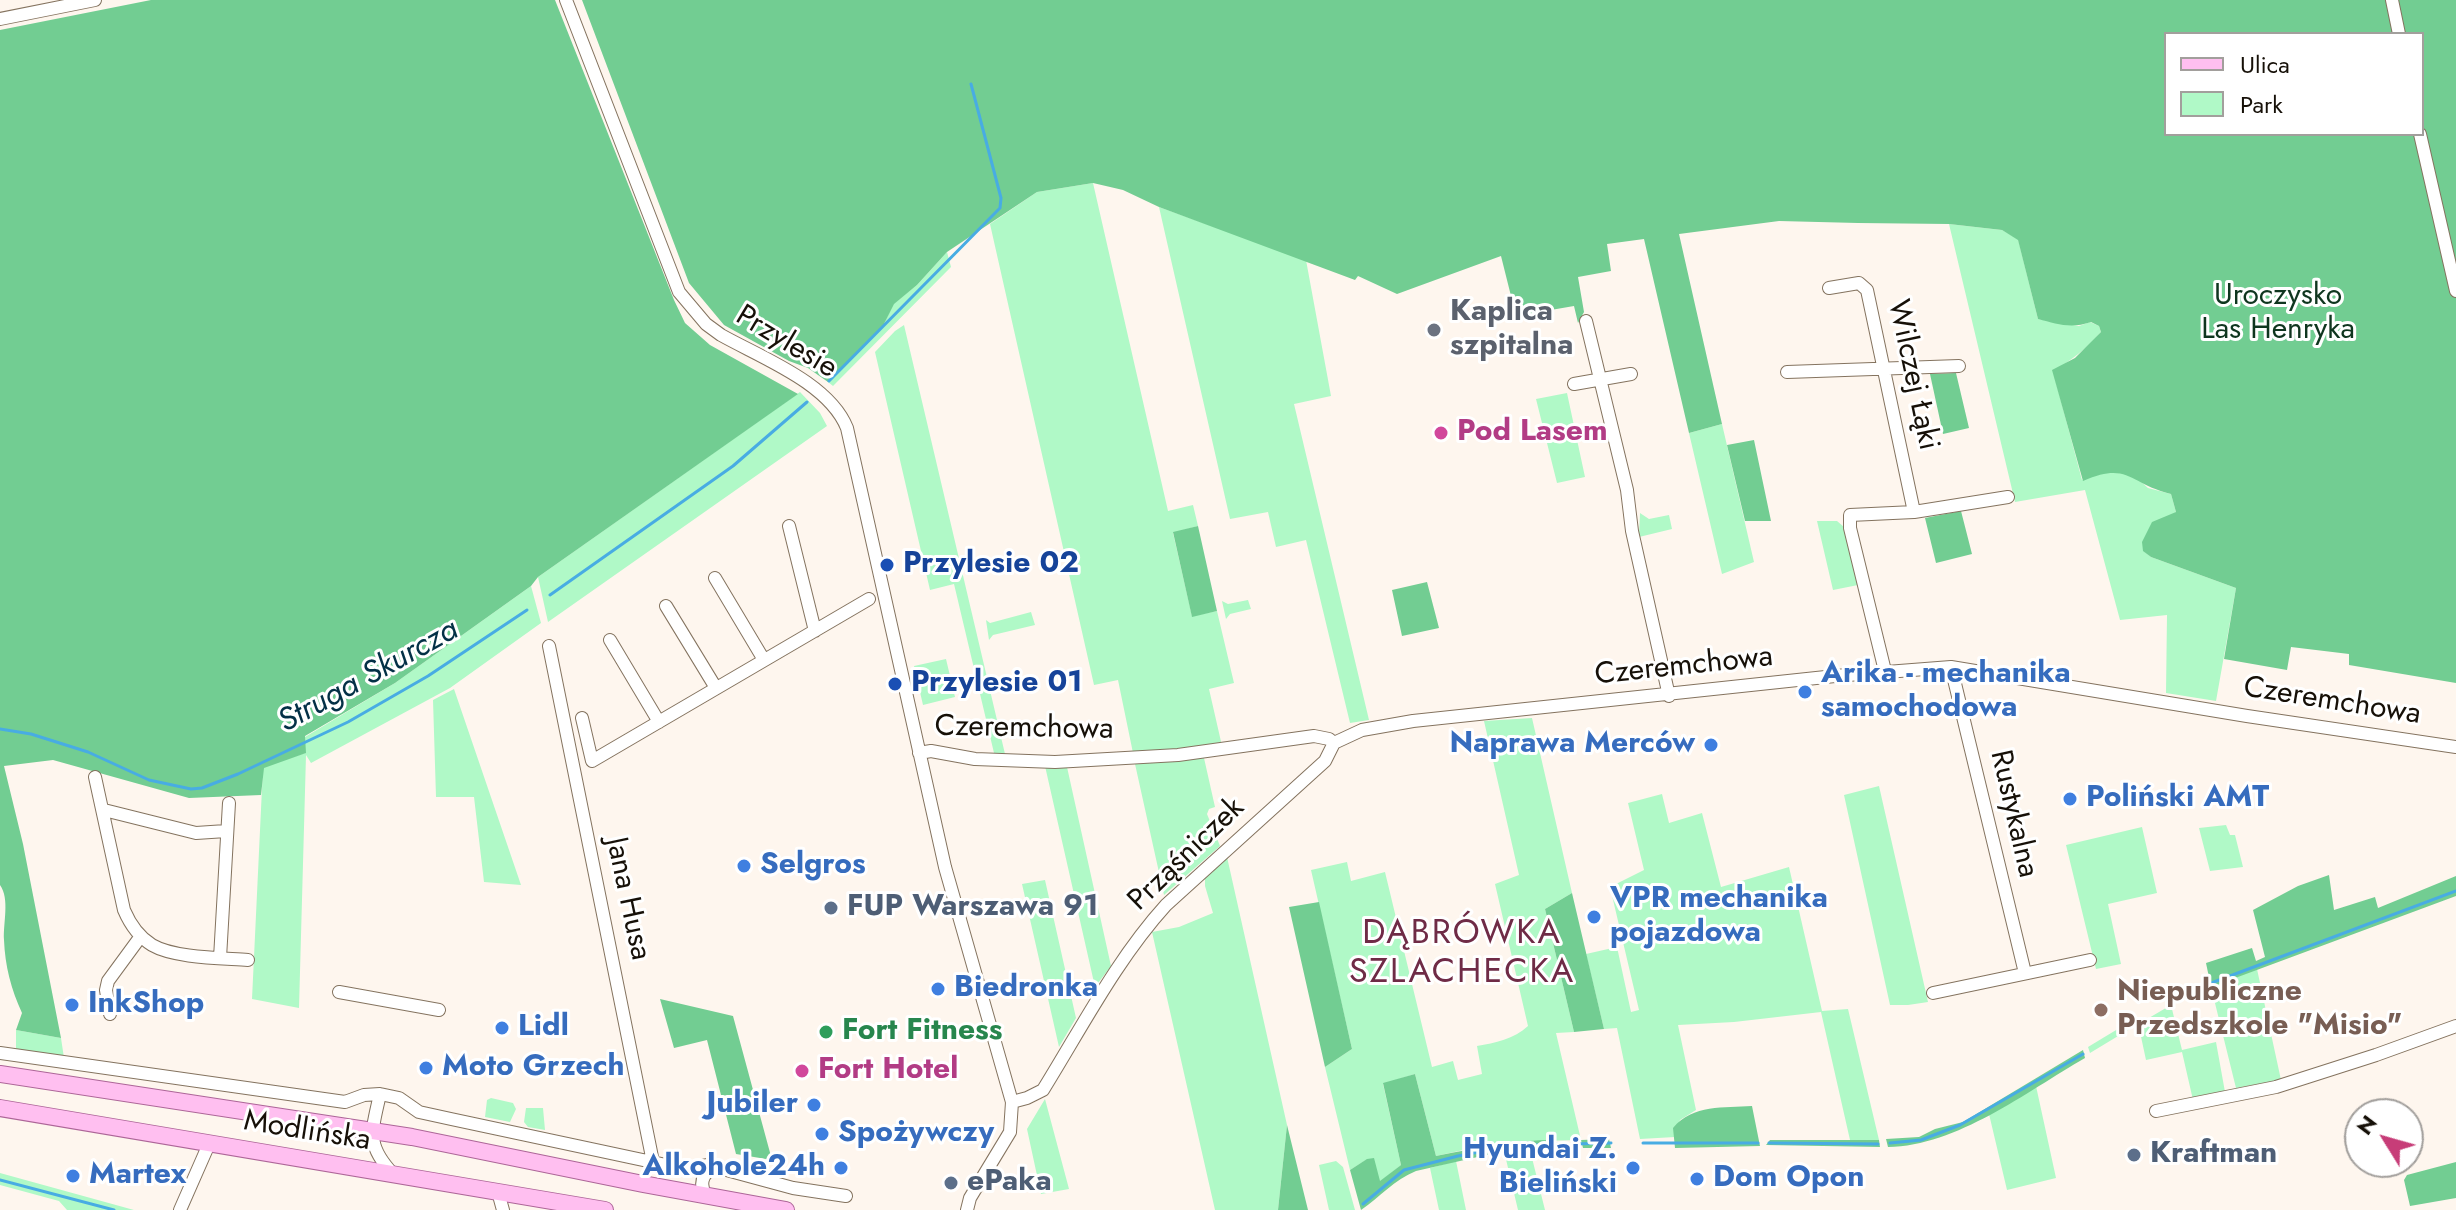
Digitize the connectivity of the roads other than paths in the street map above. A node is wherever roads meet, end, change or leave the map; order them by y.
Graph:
1 (95, 0) edge
2 (566, 0) edge
3 (2392, 0) edge
4 (0, 19) edge
5 (2399, 32) edge
6 (2420, 136) edge
7 (1829, 288) dead end
8 (2456, 291) edge
9 (1586, 321) dead end
10 (1959, 366) dead end
11 (1885, 369) junction
12 (1787, 372) dead end
13 (1631, 374) dead end
14 (1600, 379) junction
15 (1574, 384) dead end
16 (2008, 497) dead end
17 (1914, 512) junction
18 (789, 526) dead end
19 (715, 578) dead end
20 (869, 599) dead end
21 (666, 606) dead end
22 (815, 631) junction
23 (610, 640) dead end
24 (549, 646) dead end
25 (764, 660) junction
26 (1951, 667) junction
27 (1885, 671) junction
28 (716, 688) junction
29 (1669, 696) junction
30 (582, 718) dead end
31 (659, 722) junction
32 (1334, 743) junction
33 (2456, 747) edge
34 (919, 753) junction
35 (95, 777) dead end
36 (229, 803) dead end
37 (104, 810) junction
38 (226, 831) junction
39 (141, 936) junction
40 (220, 958) junction
41 (248, 960) dead end
42 (2090, 960) dead end
43 (2025, 973) junction
44 (339, 992) dead end
45 (1933, 993) dead end
46 (439, 1010) dead end
47 (110, 1014) dead end
48 (2456, 1026) edge
49 (0, 1053) edge
50 (0, 1074) edge
51 (380, 1094) junction
52 (1012, 1102) junction
53 (0, 1108) edge
54 (2156, 1111) dead end
55 (374, 1132) junction
56 (209, 1144) junction
57 (653, 1162) junction
58 (713, 1167) junction
59 (685, 1169) junction
60 (393, 1174) junction
61 (498, 1192) junction
62 (704, 1192) junction
63 (846, 1196) dead end
64 (180, 1210) edge
65 (503, 1210) edge
66 (605, 1210) edge
67 (786, 1210) edge
68 (967, 1210) edge

1 - 4 street
2 - 34 street, Przylesie
3 - 5 street
6 - 8 street
7 - 11 street, Wilczej Łąki
9 - 14 street
10 - 11 street
11 - 12 street
11 - 17 street, Wilczej Łąki
13 - 14 street
14 - 15 street
14 - 29 street
16 - 17 street
17 - 27 street
18 - 22 street
19 - 25 street
20 - 22 street
21 - 28 street
22 - 25 street
23 - 31 street
24 - 57 street, Jana Husa
25 - 28 street
26 - 27 street, Czeremchowa
26 - 33 street, Czeremchowa
26 - 43 street, Rustykalna
27 - 29 street, Czeremchowa
28 - 31 street
29 - 32 street, Czeremchowa
30 - 31 street
32 - 34 street, Czeremchowa
32 - 52 street, Prząśniczek
34 - 52 street, Przylesie
35 - 37 street
36 - 38 street
37 - 38 street
37 - 39 street
38 - 40 street
39 - 40 street
39 - 47 street
40 - 41 street
42 - 43 street
43 - 45 street
44 - 46 street
48 - 54 street
49 - 51 street, Modlińska
50 - 55 main road, Modlińska
51 - 55 street, Modlińska
51 - 57 street, Modlińska
52 - 68 street
53 - 56 main road, Modlińska
55 - 60 street
55 - 62 main road, Modlińska
56 - 60 main road, Modlińska
56 - 64 street
57 - 59 street, Modlińska
58 - 59 street, Modlińska
58 - 62 street
58 - 63 street, Modlińska
59 - 62 street
60 - 61 main road, Modlińska
61 - 65 street
61 - 66 main road, Modlińska
62 - 67 main road, Modlińska

